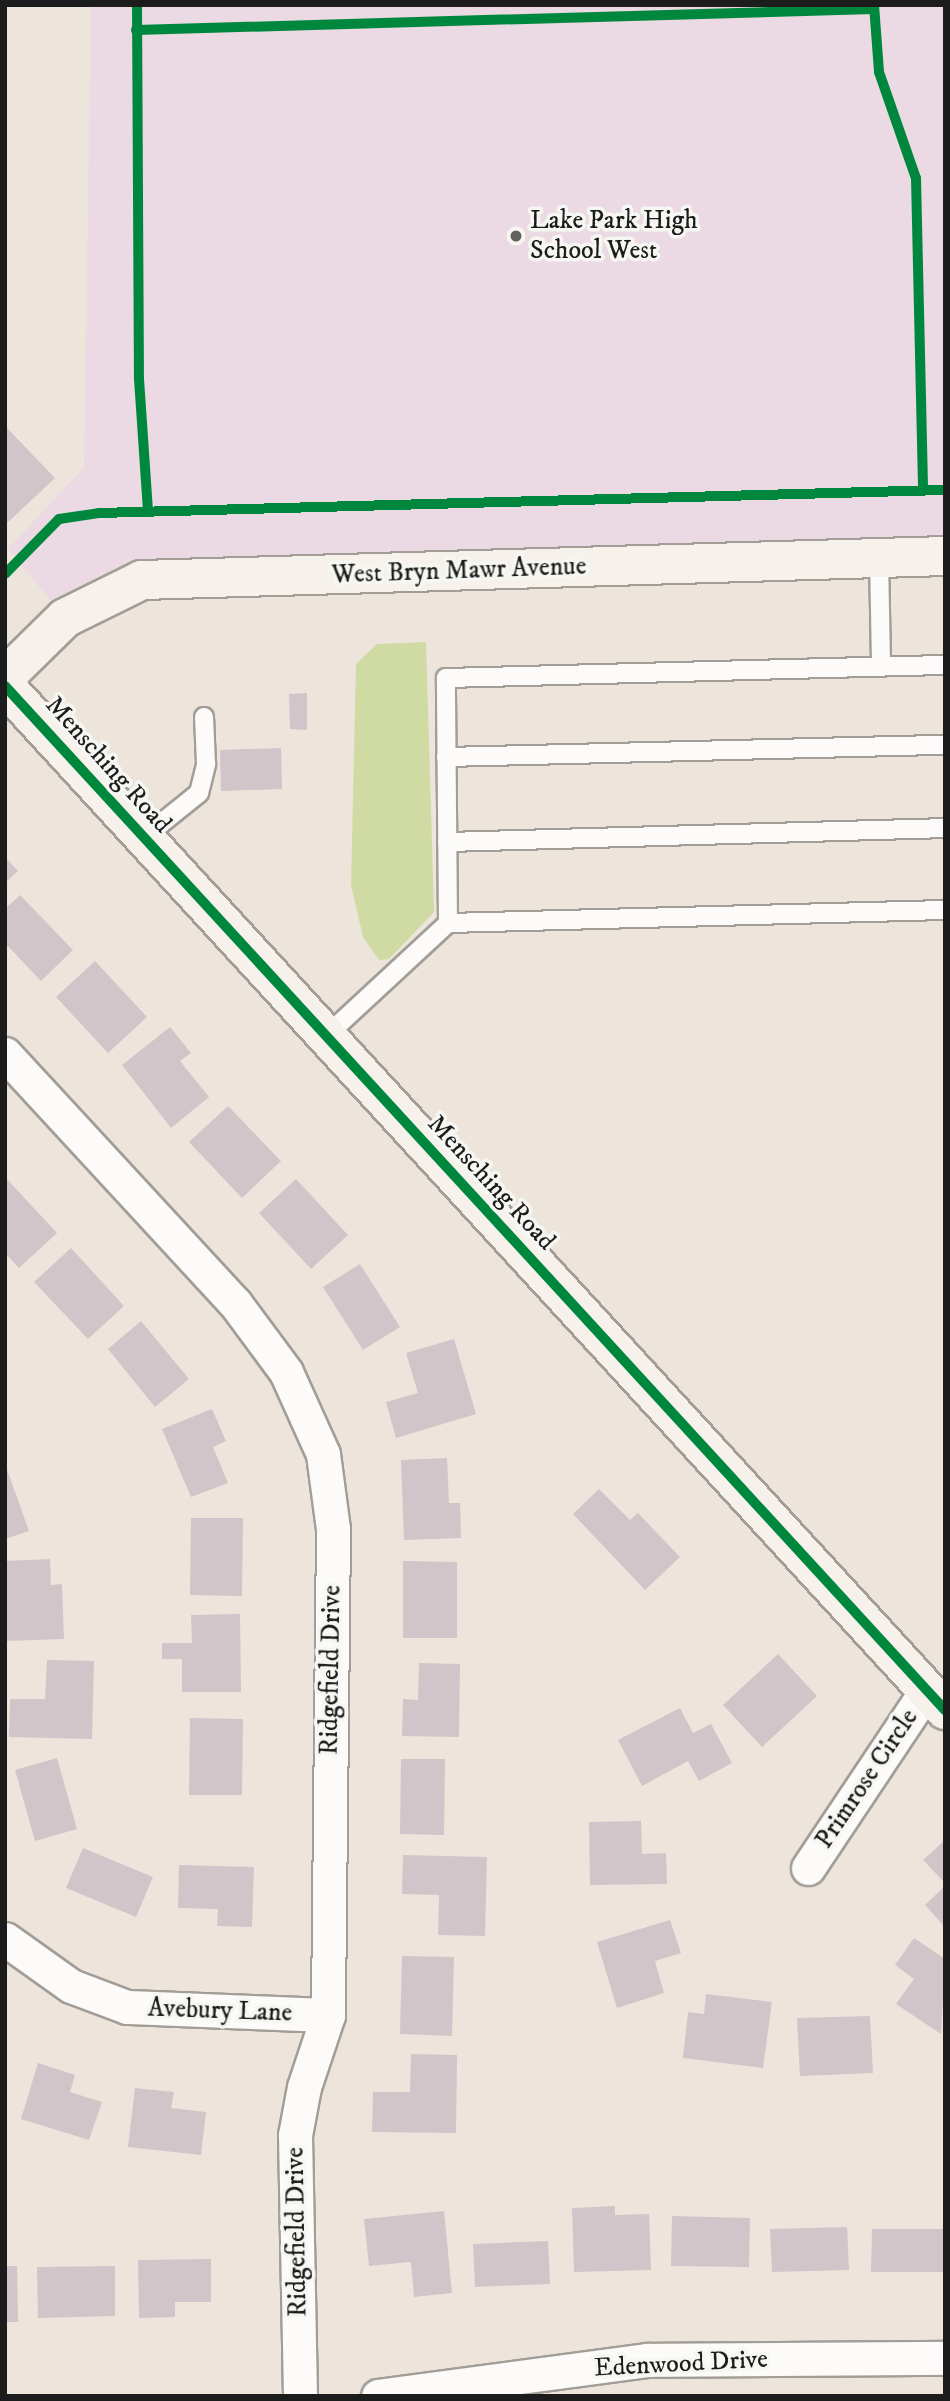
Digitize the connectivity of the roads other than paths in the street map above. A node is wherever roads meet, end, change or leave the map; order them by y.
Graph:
1 (945, 556) edge
2 (879, 558) junction
3 (945, 665) edge
4 (881, 666) junction
5 (5, 677) edge
6 (5, 686) edge
7 (204, 717) dead end
8 (945, 745) edge
9 (446, 757) junction
10 (945, 828) edge
11 (143, 838) junction
12 (447, 842) junction
13 (945, 911) edge
14 (448, 923) junction
15 (325, 1037) junction
16 (5, 1054) edge
17 (936, 1700) edge
18 (808, 1868) dead end
19 (5, 1939) edge
20 (328, 2015) junction
21 (945, 2358) edge
22 (300, 2396) edge
23 (378, 2396) edge

1 - 2 street, West Bryn Mawr Avenue
2 - 4 lane
2 - 5 street, West Bryn Mawr Avenue
3 - 4 lane
4 - 9 lane
6 - 11 street, Mensching Road
7 - 11 lane
8 - 9 lane
9 - 12 lane
10 - 12 lane
11 - 15 street, Mensching Road
12 - 14 lane
13 - 14 lane
14 - 15 lane
15 - 17 street, Mensching Road
16 - 20 street, Ridgefield Drive
17 - 18 street, Primrose Circle
19 - 20 street, Avebury Lane
20 - 22 street, Ridgefield Drive
21 - 23 street, Edenwood Drive

